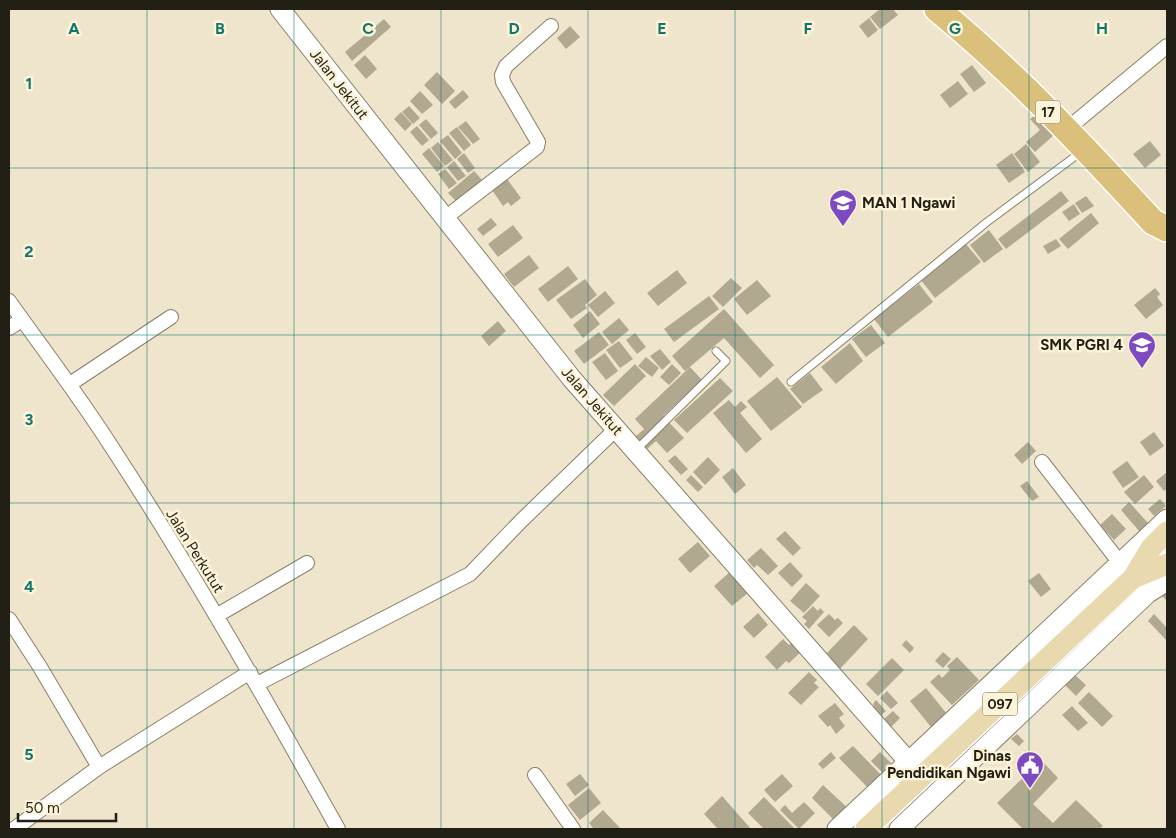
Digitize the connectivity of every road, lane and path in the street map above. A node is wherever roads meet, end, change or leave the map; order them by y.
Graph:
1 (280, 9) edge
2 (937, 9) edge
3 (550, 26) dead end
4 (1167, 46) edge
5 (1066, 130) junction
6 (1086, 149) junction
7 (445, 218) junction
8 (1160, 225) edge
9 (1167, 249) edge
10 (9, 301) edge
11 (171, 317) dead end
12 (22, 320) junction
13 (9, 328) edge
14 (716, 350) dead end
15 (792, 382) dead end
16 (70, 384) junction
17 (616, 429) junction
18 (635, 451) junction
19 (1042, 462) dead end
20 (1167, 519) edge
21 (1167, 532) edge
22 (308, 563) dead end
23 (1167, 569) edge
24 (1126, 571) junction
25 (216, 616) junction
26 (9, 619) edge
27 (254, 678) junction
28 (908, 761) junction
29 (100, 768) junction
30 (535, 775) dead end
31 (922, 777) junction
32 (14, 829) edge
33 (338, 829) edge
34 (573, 829) edge
35 (837, 829) edge
36 (866, 829) edge
37 (899, 829) edge

1 - 7 street, Jalan Jekitut
2 - 5 highway, 17
3 - 7 street
4 - 5 street
5 - 6 highway, 17
6 - 8 highway, 17
6 - 15 lane
7 - 17 street, Jalan Jekitut
8 - 9 highway, 17
10 - 12 street, Jalan Perkutut
11 - 16 street
12 - 13 street
12 - 16 street, Jalan Perkutut
14 - 18 lane
16 - 25 street, Jalan Perkutut
17 - 18 street, Jalan Jekitut
17 - 27 street
18 - 28 street, Jalan Jekitut
19 - 24 street
20 - 24 street
21 - 24 main road, 097
22 - 25 street
23 - 24 main road, 097
23 - 37 street
24 - 28 street
24 - 31 main road, 097
25 - 27 street, Jalan Perkutut
26 - 29 street
27 - 29 street
27 - 33 street, Jalan Perkutut
28 - 31 street, Jalan Jekitut
28 - 35 street
29 - 32 street
30 - 34 street
31 - 36 main road, 097

